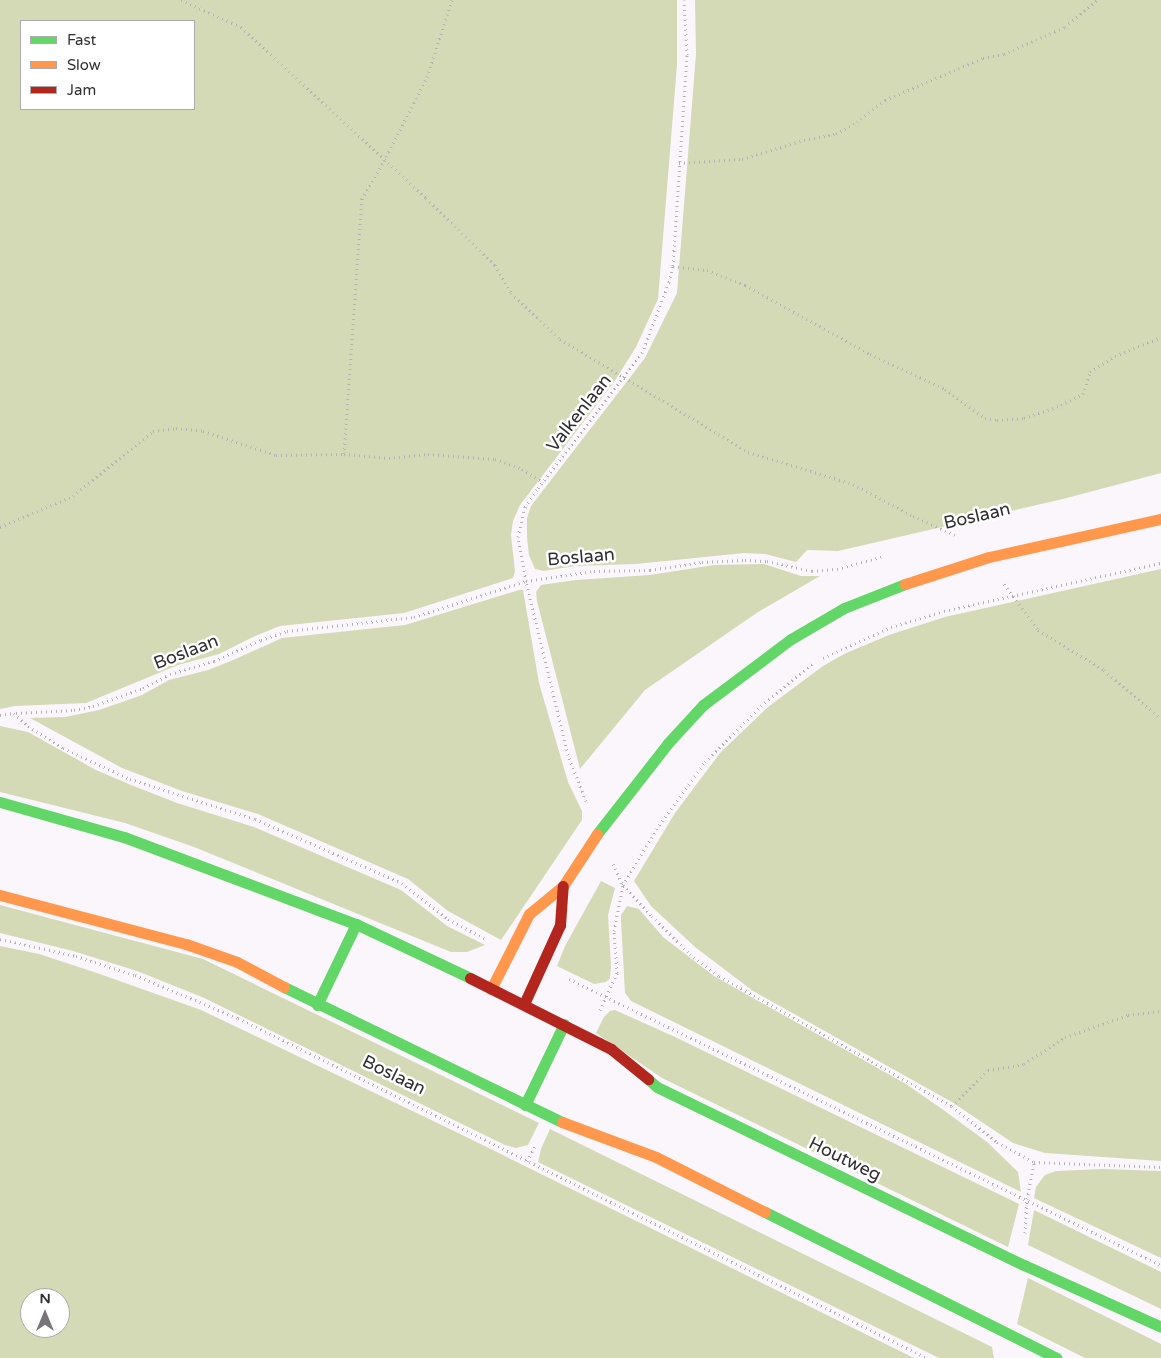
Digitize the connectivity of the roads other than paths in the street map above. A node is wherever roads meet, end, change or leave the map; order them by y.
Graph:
1 (1161, 519) edge
2 (0, 802) edge
3 (563, 886) junction
4 (0, 895) edge
5 (356, 924) junction
6 (491, 989) junction
7 (524, 1004) junction
8 (317, 1005) junction
9 (564, 1024) junction
10 (525, 1105) junction
11 (1161, 1327) edge
12 (1056, 1358) edge

1 - 3 main road
2 - 5 main road
3 - 6 main road
3 - 7 main road
4 - 8 main road, Boslaan
5 - 6 main road
5 - 8 main road
6 - 7 main road
7 - 9 main road, Houtweg
8 - 10 main road, Boslaan
9 - 10 main road
9 - 11 main road, Houtweg
10 - 12 main road

